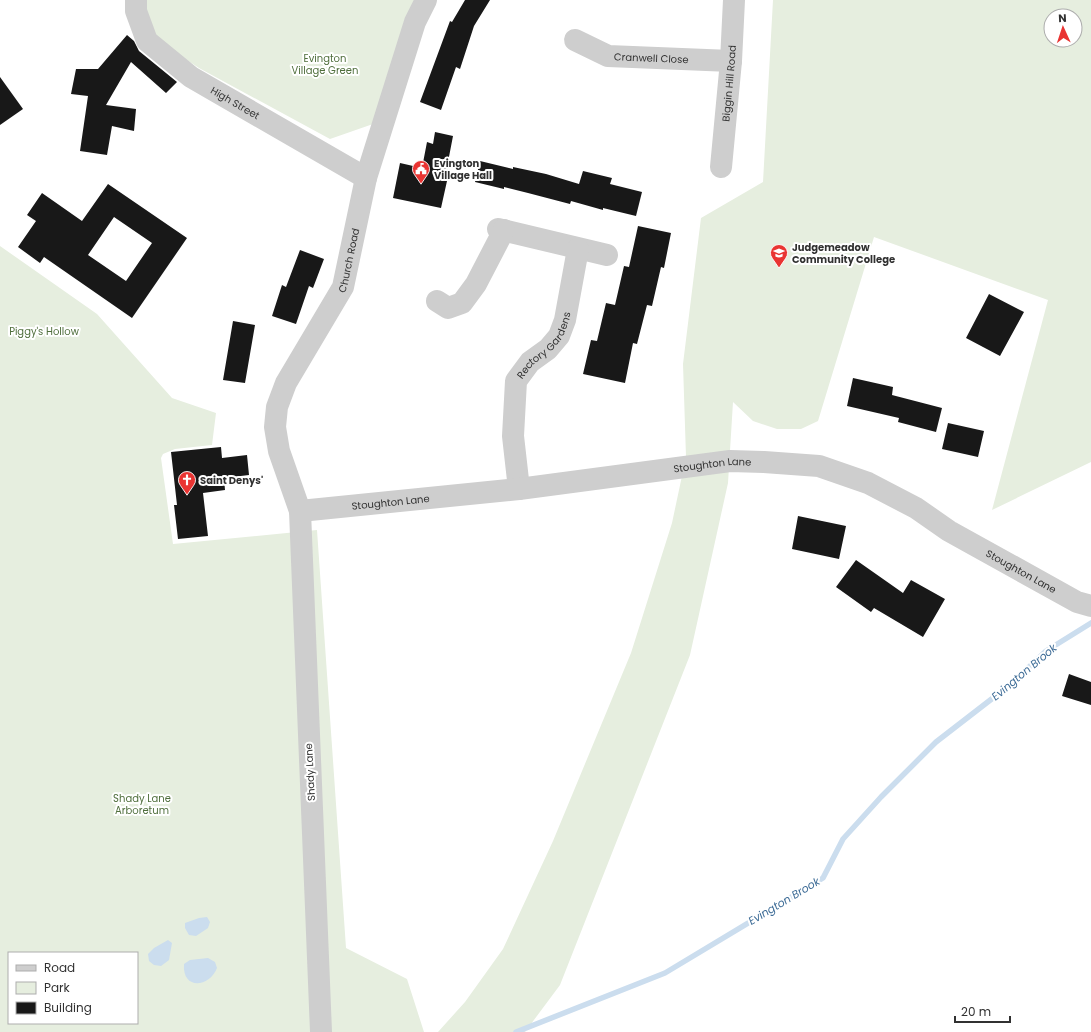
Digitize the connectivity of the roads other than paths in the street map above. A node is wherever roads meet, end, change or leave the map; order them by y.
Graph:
1 (136, 0) edge
2 (426, 0) edge
3 (734, 0) edge
4 (575, 40) dead end
5 (731, 61) junction
6 (721, 167) dead end
7 (366, 178) junction
8 (578, 249) junction
9 (607, 255) dead end
10 (437, 301) dead end
11 (519, 489) junction
12 (300, 512) junction
13 (1091, 606) edge
14 (321, 1030) edge

1 - 7 street, High Street
2 - 7 street, Church Road
3 - 5 street, Biggin Hill Road
4 - 5 street, Cranwell Close
5 - 6 street, Biggin Hill Road
7 - 12 street, Church Road
8 - 9 street
8 - 10 street
8 - 11 street, Rectory Gardens
11 - 12 street, Stoughton Lane
11 - 13 street, Stoughton Lane
12 - 14 street, Shady Lane

